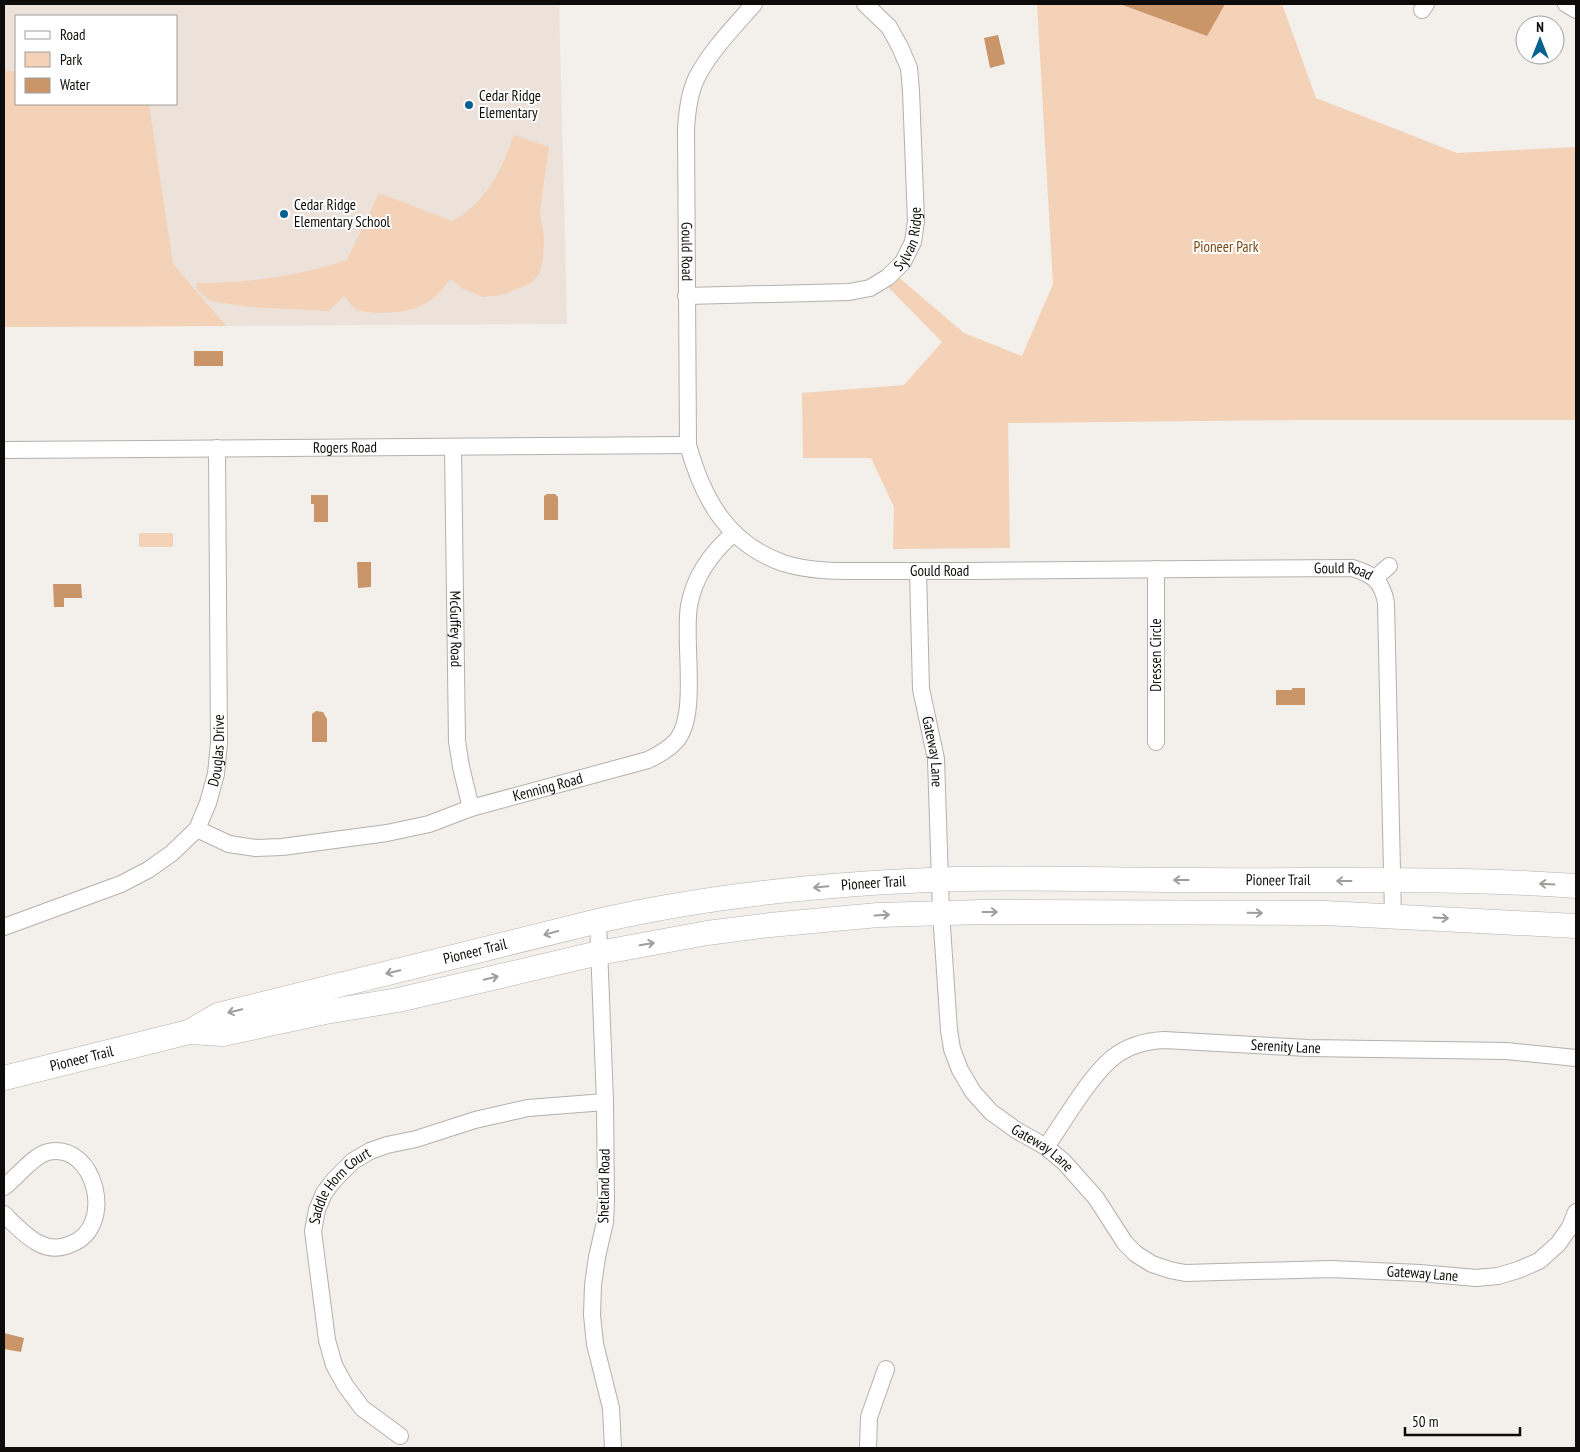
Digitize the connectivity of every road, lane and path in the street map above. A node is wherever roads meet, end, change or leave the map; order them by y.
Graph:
1 (754, 4) edge
2 (866, 4) edge
3 (1566, 4) edge
4 (1576, 10) edge
5 (686, 296) junction
6 (688, 445) junction
7 (217, 448) junction
8 (453, 448) junction
9 (4, 450) edge
10 (734, 533) junction
11 (1389, 566) dead end
12 (1156, 569) junction
13 (918, 571) junction
14 (1375, 578) junction
15 (1156, 742) dead end
16 (471, 808) junction
17 (197, 829) junction
18 (940, 880) junction
19 (1392, 880) junction
20 (1576, 886) edge
21 (941, 912) junction
22 (1393, 916) junction
23 (598, 921) junction
24 (1576, 926) edge
25 (4, 927) edge
26 (599, 953) junction
27 (189, 1032) junction
28 (1576, 1058) edge
29 (4, 1078) edge
30 (604, 1102) junction
31 (1046, 1147) junction
32 (4, 1187) edge
33 (1576, 1212) edge
34 (4, 1214) edge
35 (886, 1369) dead end
36 (400, 1436) dead end
37 (613, 1448) edge
38 (868, 1448) edge

1 - 5 street, Gould Road
2 - 5 street, Sylvan Ridge
3 - 4 street
5 - 6 street, Gould Road
6 - 8 street, Rogers Road
6 - 10 street, Gould Road
7 - 8 street, Rogers Road
7 - 9 street, Rogers Road
7 - 17 street, Douglas Drive
8 - 16 street, McGuffey Road
10 - 13 street, Gould Road
10 - 16 street, Kenning Road
11 - 14 street
12 - 13 street, Gould Road
12 - 14 street, Gould Road
12 - 15 street, Dressen Circle
13 - 18 street, Gateway Lane
14 - 19 street, Gould Road
16 - 17 street, Kenning Road
17 - 25 street, Douglas Drive
19 -> 18 main road, Pioneer Trail
18 - 21 street, Gateway Lane
18 -> 23 main road, Pioneer Trail
20 -> 19 main road, Pioneer Trail
19 - 22 street, Gould Road
21 -> 22 main road, Pioneer Trail
26 -> 21 main road, Pioneer Trail
21 - 31 street, Gateway Lane
22 -> 24 main road, Pioneer Trail
23 - 26 street, Shetland Road
23 -> 27 main road, Pioneer Trail
27 -> 26 main road, Pioneer Trail
26 - 30 street, Shetland Road
27 - 29 main road, Pioneer Trail
28 - 31 street, Serenity Lane
30 - 36 street, Saddle Horn Court
30 - 37 street, Shetland Road
31 - 33 street, Gateway Lane
32 - 34 street
35 - 38 street

